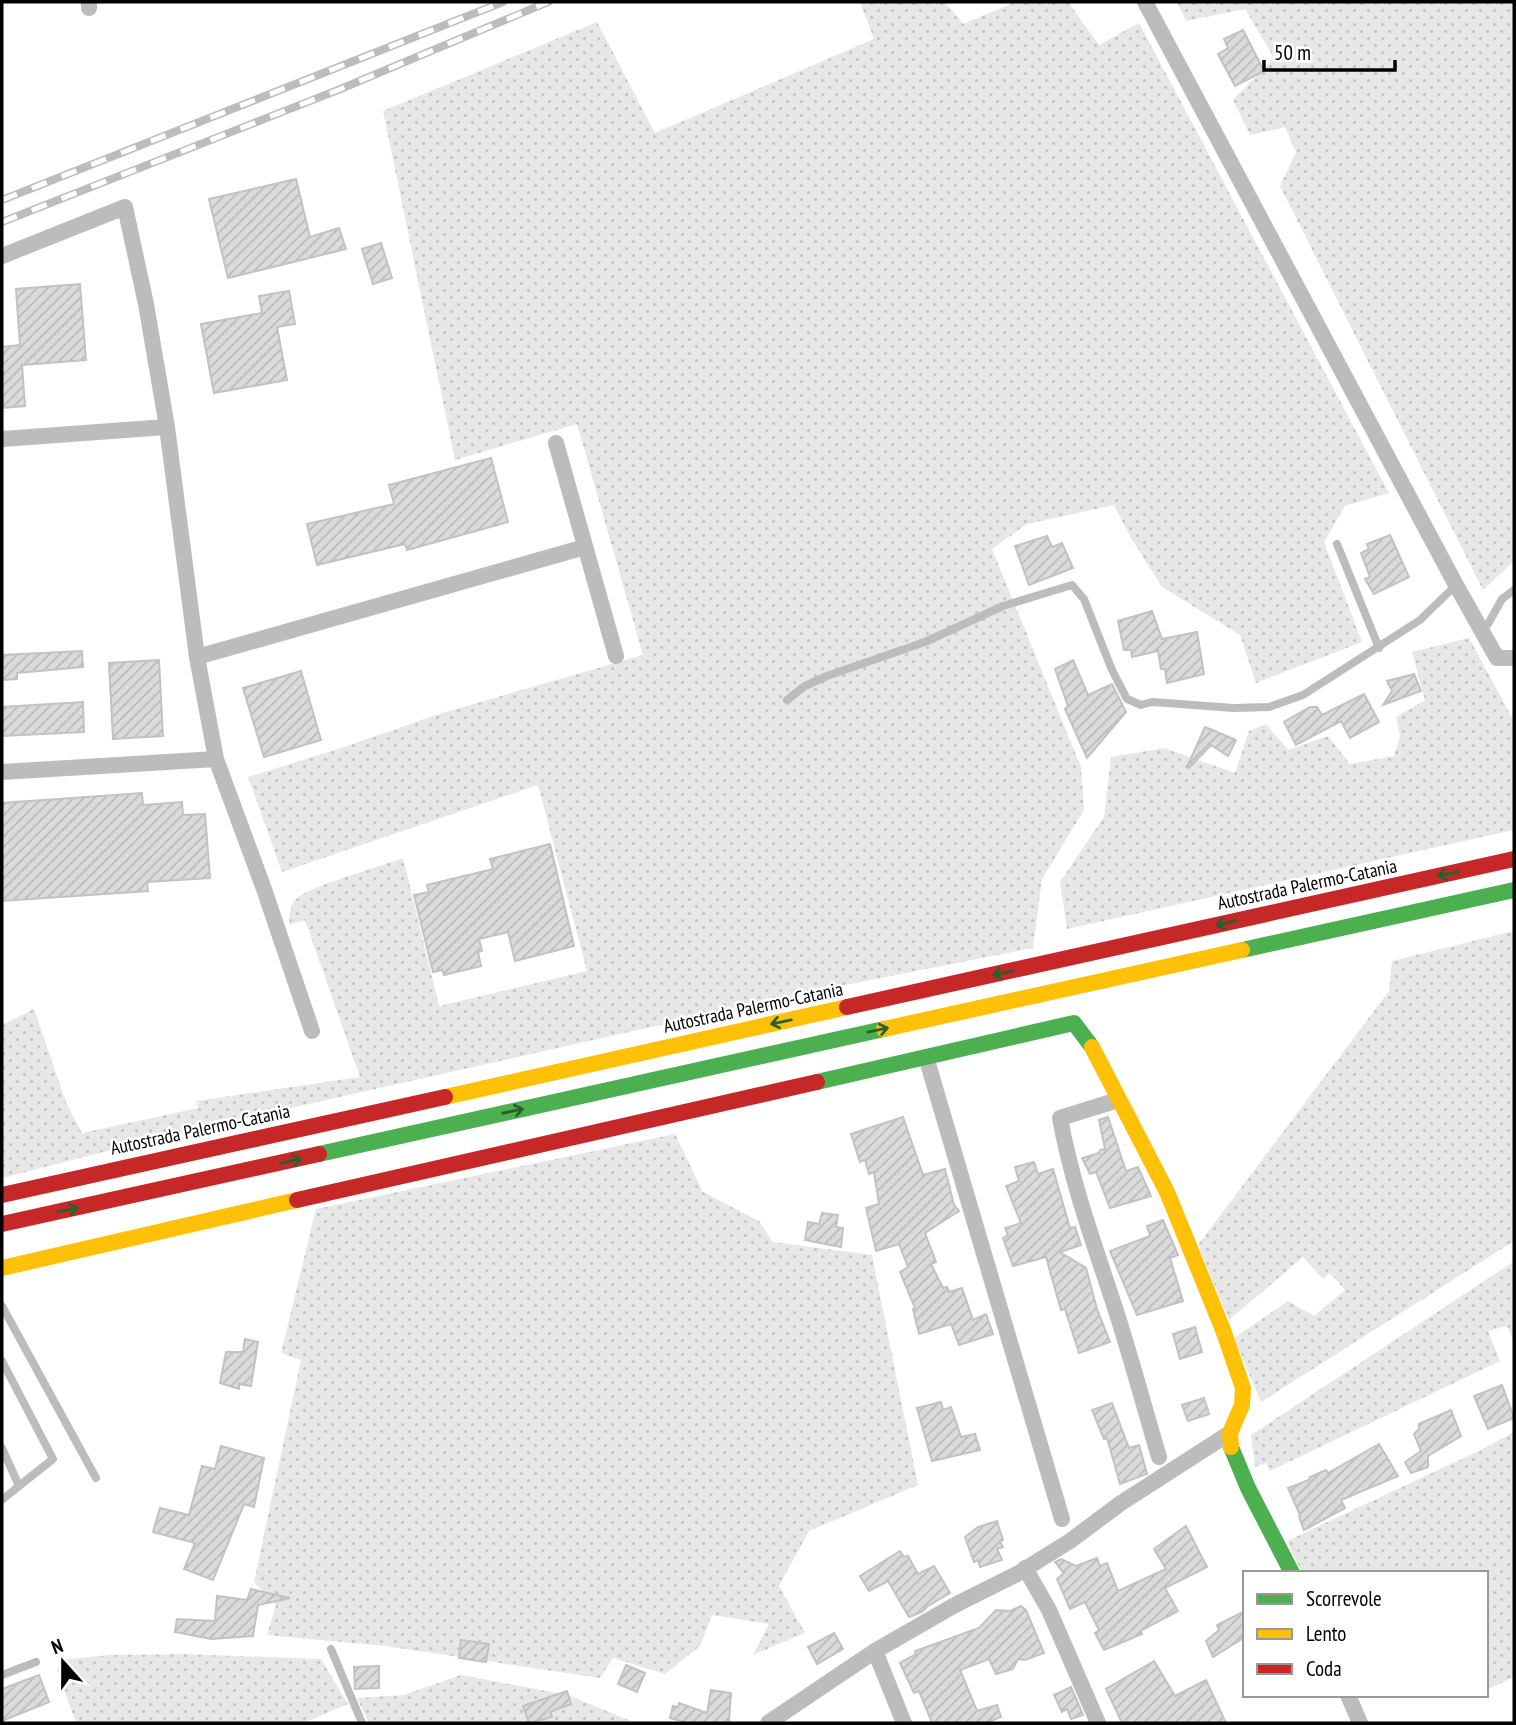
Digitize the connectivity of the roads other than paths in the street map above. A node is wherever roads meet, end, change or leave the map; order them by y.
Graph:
1 (1145, 2) edge
2 (2, 256) edge
3 (167, 427) junction
4 (2, 439) edge
5 (556, 443) dead end
6 (1337, 544) dead end
7 (585, 547) junction
8 (1455, 585) junction
9 (1514, 590) edge
10 (1488, 624) dead end
11 (1379, 648) junction
12 (616, 656) dead end
13 (197, 657) junction
14 (1514, 658) edge
15 (788, 700) dead end
16 (216, 759) junction
17 (2, 772) edge
18 (1514, 859) edge
19 (1514, 890) edge
20 (312, 1031) dead end
21 (926, 1057) junction
22 (1118, 1100) junction
23 (2, 1195) edge
24 (2, 1224) edge
25 (2, 1268) edge
26 (2, 1306) edge
27 (2, 1361) edge
28 (1230, 1433) junction
29 (2, 1448) edge
30 (1159, 1457) dead end
31 (96, 1478) dead end
32 (19, 1486) junction
33 (2, 1500) edge
34 (1062, 1518) dead end
35 (1026, 1568) junction
36 (1291, 1571) edge
37 (331, 1650) dead end
38 (875, 1651) junction
39 (36, 1662) dead end
40 (2, 1675) edge
41 (1349, 1697) edge
42 (362, 1723) edge
43 (768, 1723) edge
44 (904, 1723) edge
45 (1098, 1723) edge
46 (1360, 1723) edge

1 - 8 street
2 - 3 street
3 - 4 street
3 - 13 street
5 - 7 street
6 - 11 lane
7 - 12 street
7 - 13 street
8 - 11 lane
8 - 14 street
9 - 10 lane
11 - 15 lane
13 - 16 street
16 - 17 street
16 - 20 street
18 -> 23 main road, Autostrada Palermo-Catania
24 -> 19 main road
21 - 22 main road
21 - 25 main road
21 - 34 street
22 - 28 main road
22 - 30 street
26 - 31 lane
27 - 32 lane
28 - 35 street
28 - 36 main road
29 - 32 lane
32 - 33 lane
35 - 38 street
35 - 45 street
37 - 42 lane
38 - 43 street
38 - 44 street
39 - 40 lane
41 - 46 street

